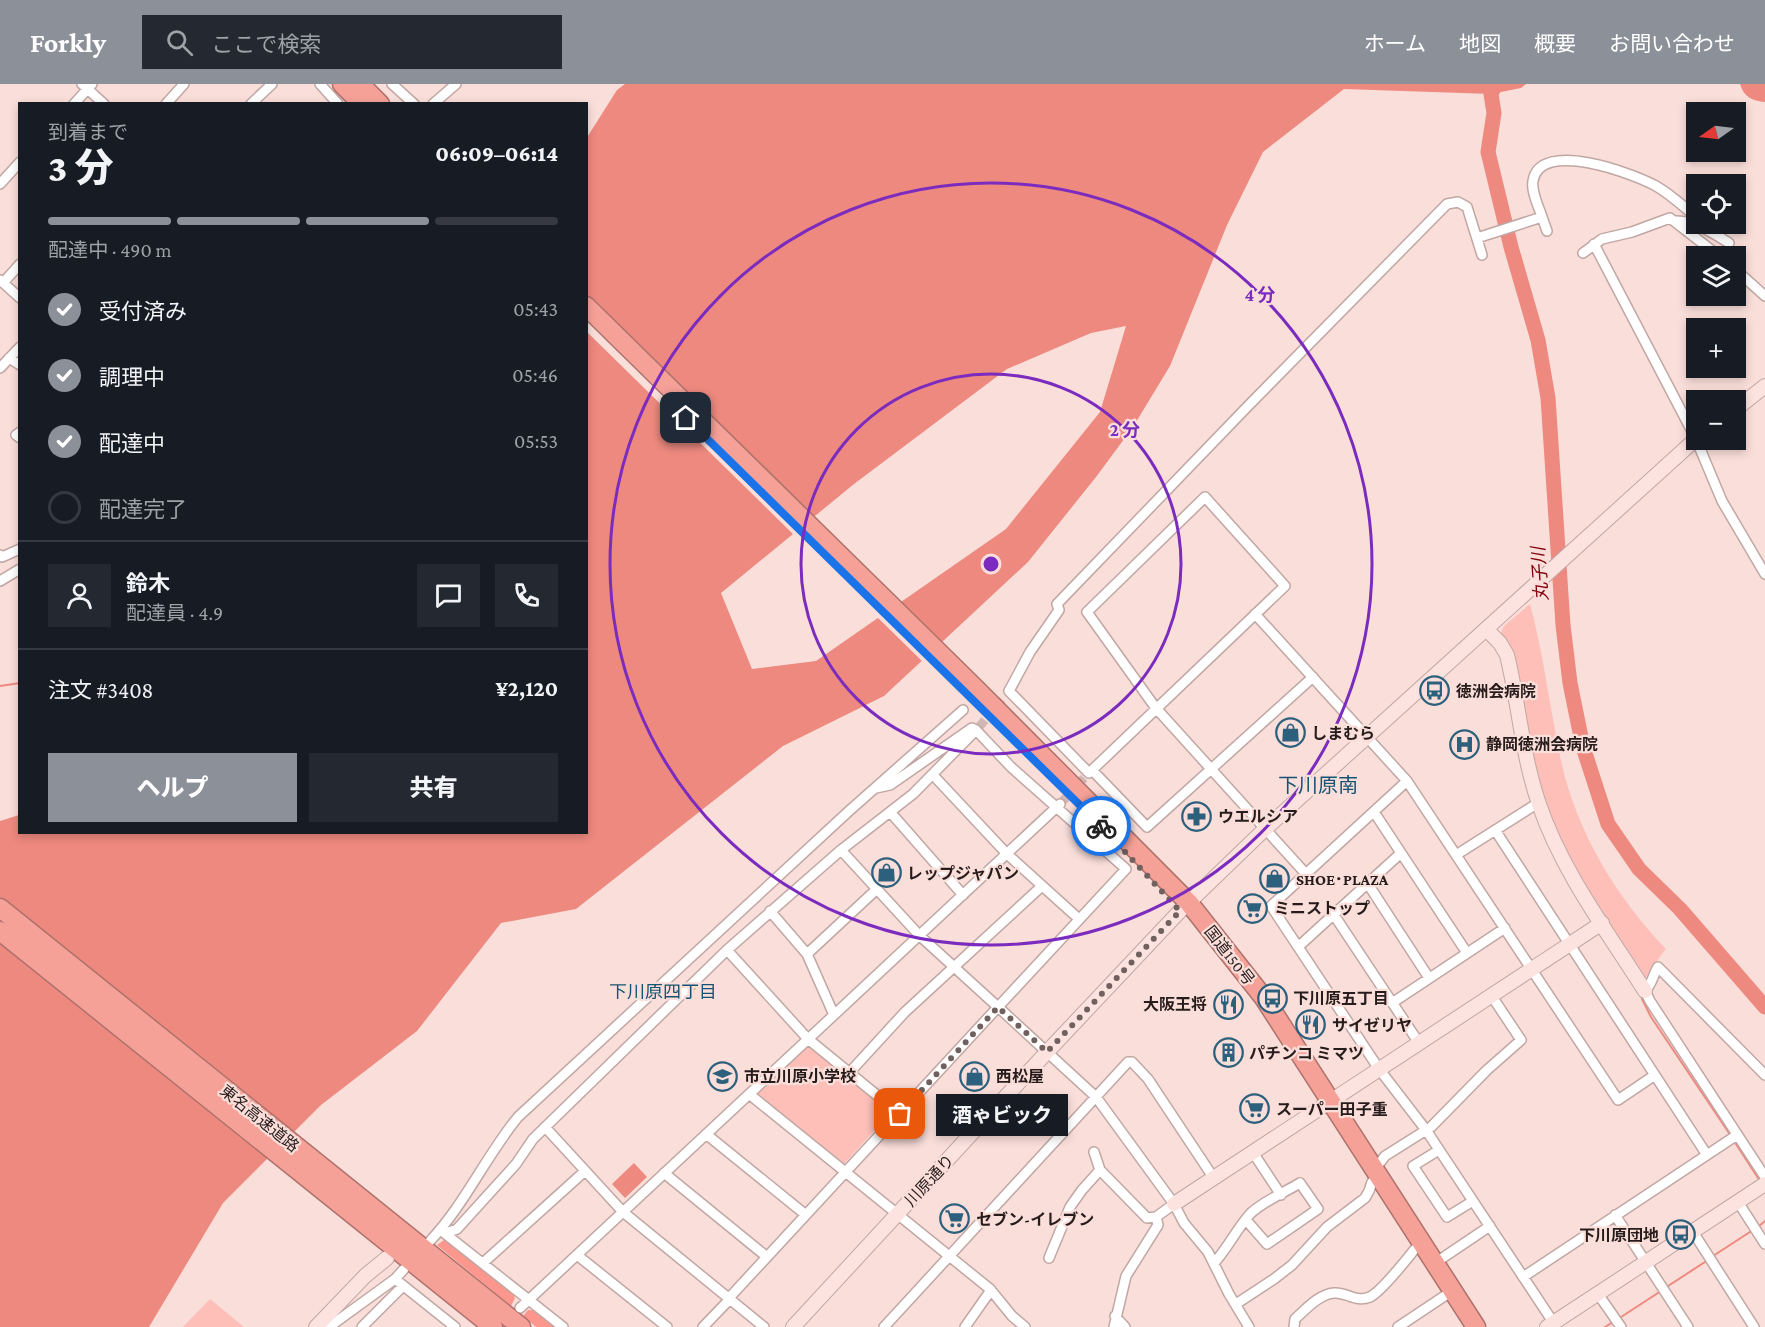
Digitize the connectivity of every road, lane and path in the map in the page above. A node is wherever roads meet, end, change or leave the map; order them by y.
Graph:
1 (184, 84) edge
2 (272, 84) edge
3 (320, 84) edge
4 (342, 84) edge
5 (351, 84) edge
6 (360, 84) edge
7 (367, 84) edge
8 (392, 84) edge
9 (455, 84) edge
10 (87, 86) edge
11 (75, 102) edge
12 (102, 102) edge
13 (168, 102) edge
14 (253, 102) edge
15 (336, 102) edge
16 (360, 102) edge
17 (368, 102) edge
18 (378, 102) edge
19 (384, 102) edge
20 (412, 102) edge
21 (435, 102) edge
22 (18, 164) edge
23 (0, 184) edge
24 (1686, 209) edge
25 (1538, 219) junction
26 (1675, 221) junction
27 (1686, 221) edge
28 (1547, 231) dead end
29 (1713, 234) edge
30 (1717, 234) edge
31 (1482, 237) junction
32 (1594, 244) junction
33 (1706, 246) edge
34 (1583, 253) dead end
35 (1482, 255) dead end
36 (18, 266) edge
37 (1746, 279) edge
38 (1, 282) edge
39 (18, 296) edge
40 (1765, 296) edge
41 (588, 308) edge
42 (588, 322) edge
43 (18, 349) edge
44 (9, 358) junction
45 (18, 364) edge
46 (0, 368) edge
47 (1765, 386) edge
48 (1746, 401) edge
49 (1686, 420) edge
50 (1686, 448) edge
51 (1701, 450) edge
52 (18, 550) edge
53 (0, 555) edge
54 (18, 570) edge
55 (1765, 574) edge
56 (0, 581) edge
57 (1255, 614) junction
58 (1486, 629) junction
59 (1313, 677) junction
60 (969, 699) junction
61 (1155, 707) junction
62 (978, 728) junction
63 (1368, 737) junction
64 (1211, 769) junction
65 (1088, 774) junction
66 (933, 775) junction
67 (1407, 781) junction
68 (876, 788) junction
69 (1538, 803) junction
70 (1059, 804) junction
71 (1374, 812) junction
72 (891, 813) junction
73 (1265, 829) junction
74 (1495, 830) junction
75 (841, 850) junction
76 (1401, 853) junction
77 (1007, 854) junction
78 (1456, 855) junction
79 (1306, 874) junction
80 (1368, 884) junction
81 (1042, 886) junction
82 (877, 889) junction
83 (963, 895) junction
84 (1184, 907) junction
85 (0, 908) edge
86 (770, 911) junction
87 (1334, 915) junction
88 (1079, 920) junction
89 (1602, 923) junction
90 (1505, 928) junction
91 (0, 930) edge
92 (919, 935) junction
93 (1569, 944) junction
94 (1298, 947) junction
95 (727, 950) junction
96 (1467, 953) junction
97 (807, 954) junction
98 (954, 967) junction
99 (1532, 969) junction
100 (1429, 978) junction
101 (1645, 991) junction
102 (1491, 995) junction
103 (1392, 1003) junction
104 (998, 1007) junction
105 (834, 1015) junction
106 (808, 1039) junction
107 (1419, 1043) junction
108 (1047, 1052) junction
109 (1379, 1069) junction
110 (850, 1072) junction
111 (1655, 1075) junction
112 (1765, 1075) edge
113 (749, 1094) junction
114 (1096, 1097) junction
115 (1326, 1102) junction
116 (900, 1114) junction
117 (544, 1127) junction
118 (1426, 1130) junction
119 (706, 1134) junction
120 (1737, 1135) junction
121 (1439, 1149) junction
122 (1252, 1151) junction
123 (1094, 1152) dead end
124 (1707, 1155) junction
125 (1100, 1170) junction
126 (585, 1171) junction
127 (846, 1172) junction
128 (664, 1173) junction
129 (1373, 1175) junction
130 (1213, 1177) junction
131 (1765, 1177) edge
132 (1765, 1184) edge
133 (1281, 1195) junction
134 (1473, 1200) junction
135 (1738, 1202) junction
136 (1174, 1204) junction
137 (622, 1212) junction
138 (897, 1214) junction
139 (806, 1215) junction
140 (1615, 1215) junction
141 (1156, 1217) junction
142 (1246, 1220) junction
143 (1490, 1226) junction
144 (443, 1232) junction
145 (1693, 1232) junction
146 (430, 1241) dead end
147 (391, 1243) junction
148 (1765, 1244) edge
149 (1415, 1249) junction
150 (577, 1255) junction
151 (949, 1256) junction
152 (767, 1257) junction
153 (1048, 1258) dead end
154 (483, 1263) junction
155 (1214, 1263) junction
156 (1435, 1263) junction
157 (1646, 1263) junction
158 (404, 1269) dead end
159 (1523, 1277) junction
160 (395, 1279) junction
161 (403, 1286) junction
162 (991, 1290) junction
163 (1598, 1293) junction
164 (1446, 1295) junction
165 (529, 1299) junction
166 (729, 1299) junction
167 (1236, 1304) junction
168 (520, 1308) dead end
169 (1115, 1316) junction
170 (367, 1325) edge
171 (1552, 1326) edge
172 (316, 1327) edge
173 (329, 1327) edge
174 (455, 1327) edge
175 (493, 1327) edge
176 (520, 1327) edge
177 (563, 1327) edge
178 (667, 1327) edge
179 (703, 1327) edge
180 (764, 1327) edge
181 (793, 1327) edge
182 (884, 1327) edge
183 (965, 1327) edge
184 (1025, 1327) edge
185 (1114, 1327) edge
186 (1125, 1327) edge
187 (1249, 1327) edge
188 (1294, 1327) edge
189 (1398, 1327) edge
190 (1467, 1327) edge
191 (1476, 1327) edge
192 (1621, 1327) edge
193 (1688, 1327) edge
194 (1754, 1327) edge

1 - 13 street
2 - 14 street
3 - 15 street
4 - 16 highway
5 - 17 highway
6 - 18 highway
7 - 19 highway
8 - 20 street
9 - 21 street
10 - 11 street
10 - 12 street
22 - 23 street
24 - 25 street
25 - 28 street
25 - 31 street
26 - 27 street
26 - 32 street
26 - 33 street
29 - 30 street
31 - 35 street
31 - 65 street
32 - 34 street
32 - 49 street
36 - 38 street
37 - 40 street
38 - 39 street
41 - 60 highway, 国道150号
42 - 60 highway, 国道150号
43 - 44 street
44 - 45 street
44 - 46 street
47 - 48 street
50 - 58 street, 川原通り
51 - 55 street
52 - 53 street
54 - 56 street
57 - 59 street
57 - 61 street
57 - 61 street
58 - 63 street, 川原通り
58 - 69 street
59 - 63 street
59 - 64 street
60 - 68 street
60 - 84 highway, 国道150号
61 - 64 street
61 - 65 street
62 - 66 street
62 - 68 street
62 - 70 street
63 - 67 street
63 - 73 street, 川原通り
64 - 65 street
64 - 73 street
66 - 72 street
66 - 77 street
67 - 71 street
67 - 78 street
68 - 144 street
69 - 74 street
69 - 89 street
70 - 77 street
70 - 88 street
71 - 76 street
71 - 79 street
72 - 75 street
72 - 83 street
73 - 79 street
73 - 84 street, 川原通り
74 - 78 street
74 - 93 street
75 - 82 street
75 - 86 street
76 - 80 street
76 - 96 street
77 - 81 street
77 - 83 street
78 - 90 street
79 - 94 street
80 - 87 street
80 - 100 street
81 - 88 street
81 - 98 street
82 - 92 street
82 - 97 street
83 - 92 street
84 - 108 street, 川原通り
84 - 115 highway, 国道150号
85 - 147 highway, 東名高速道路
86 - 95 street
86 - 97 street
87 - 94 street
87 - 103 street
88 - 104 street
89 - 93 street
89 - 101 street
90 - 96 street
90 - 99 street
91 - 147 highway, 東名高速道路
92 - 98 street
92 - 105 street
93 - 99 street
93 - 111 street
94 - 109 street
95 - 106 street
95 - 117 street
96 - 100 street
97 - 105 street
98 - 104 street
98 - 110 street
99 - 102 street
99 - 111 street
100 - 103 street
101 - 112 street
101 - 120 street
102 - 107 street
102 - 118 street
103 - 107 street
104 - 108 street
104 - 116 street
105 - 106 street
106 - 110 street
106 - 113 street
107 - 109 street
108 - 114 street
108 - 138 street, 川原通り
109 - 115 street
109 - 118 street
110 - 116 street
111 - 124 street
113 - 119 street
113 - 127 street
114 - 130 street
114 - 136 street
114 - 151 street
115 - 122 street
115 - 129 highway, 国道150号
116 - 127 street
117 - 126 street
117 - 144 street
118 - 121 street
118 - 129 street
119 - 128 street
119 - 139 street
120 - 124 street
120 - 131 street
121 - 134 street
121 - 134 street
122 - 130 street
122 - 133 street
123 - 125 street
124 - 140 street
125 - 141 street
125 - 153 street
126 - 137 street
126 - 154 street
127 - 138 street
127 - 139 street
128 - 137 street
128 - 152 street
129 - 149 highway, 国道150号
129 - 156 highway, 国道150号
129 - 167 street
130 - 136 street
132 - 135 street
133 - 142 street
133 - 142 street
134 - 143 street
135 - 145 street
135 - 148 street
136 - 141 street
136 - 155 street
137 - 150 street
137 - 166 street
138 - 151 street
138 - 181 street, 川原通り
139 - 152 street
140 - 157 street
140 - 159 street
141 - 169 street
142 - 155 street
143 - 156 street
143 - 159 street
144 - 146 street
144 - 154 street
145 - 157 street
145 - 194 street
147 - 172 street
147 - 175 highway, 東名高速道路
147 - 176 highway, 東名高速道路
149 - 164 highway, 国道150号
149 - 188 street
150 - 165 street
150 - 178 street
151 - 162 street
151 - 182 street
152 - 166 street
154 - 165 street
155 - 167 street
156 - 191 highway, 国道150号
157 - 163 street
157 - 193 street
158 - 160 street
159 - 171 street
160 - 161 street
160 - 173 street
161 - 170 street
161 - 174 street
162 - 183 street
162 - 184 street
163 - 171 street
163 - 192 street
164 - 189 street
164 - 190 highway, 国道150号
165 - 168 street
165 - 177 street
166 - 179 street
166 - 180 street
167 - 187 street
169 - 185 street
169 - 186 street

